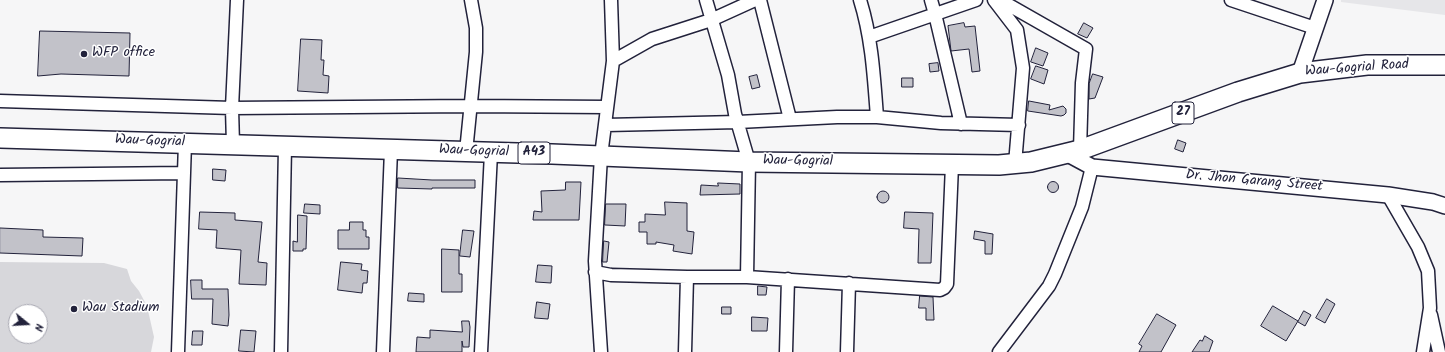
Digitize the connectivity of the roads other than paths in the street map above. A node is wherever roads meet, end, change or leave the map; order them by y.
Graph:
1 (237, 0) edge
2 (471, 0) edge
3 (611, 0) edge
4 (706, 0) edge
5 (755, 0) edge
6 (760, 0) edge
7 (860, 0) edge
8 (930, 0) edge
9 (976, 0) edge
10 (994, 0) edge
11 (1000, 0) edge
12 (1231, 0) edge
13 (1324, 0) edge
14 (935, 14) junction
15 (711, 20) junction
16 (1315, 28) junction
17 (869, 37) junction
18 (613, 60) junction
19 (1445, 65) edge
20 (1300, 73) junction
21 (0, 100) edge
22 (470, 106) junction
23 (607, 107) junction
24 (232, 108) junction
25 (877, 117) junction
26 (790, 119) junction
27 (738, 122) junction
28 (961, 124) junction
29 (606, 125) junction
30 (1019, 125) junction
31 (0, 138) edge
32 (185, 143) junction
33 (233, 145) junction
34 (285, 147) junction
35 (391, 150) junction
36 (466, 152) junction
37 (1073, 152) junction
38 (491, 153) junction
39 (601, 156) junction
40 (749, 162) junction
41 (1015, 164) junction
42 (952, 165) junction
43 (1092, 167) junction
44 (184, 173) junction
45 (0, 175) edge
46 (1388, 195) junction
47 (1445, 206) edge
48 (595, 272) junction
49 (686, 277) junction
50 (746, 277) junction
51 (788, 279) junction
52 (849, 283) junction
53 (1430, 308) junction
54 (178, 352) edge
55 (281, 352) edge
56 (383, 352) edge
57 (481, 352) edge
58 (601, 352) edge
59 (685, 352) edge
60 (786, 352) edge
61 (847, 352) edge
62 (999, 352) edge
63 (1423, 352) edge
64 (1439, 352) edge

1 - 24 street
2 - 22 street
3 - 18 street
4 - 15 street
5 - 15 street
6 - 26 street
7 - 17 street
8 - 14 street
9 - 14 street
10 - 30 street
11 - 37 street
12 - 16 street
13 - 16 street
14 - 17 street
14 - 28 street
15 - 18 street
15 - 27 street
16 - 20 street
17 - 25 street
18 - 23 street
19 - 20 main road, Wau-Gogrial Road / 27
20 - 37 main road, Wau-Gogrial Road / 27
21 - 24 street
22 - 23 street
22 - 24 street
22 - 36 street
23 - 29 street
24 - 33 street
25 - 26 street
25 - 28 street
26 - 27 street
27 - 29 street
27 - 40 street
28 - 30 street
29 - 39 street
30 - 41 street
31 - 32 main road, Wau-Gogrial / A43
32 - 33 main road, Wau-Gogrial / A43
32 - 44 street
33 - 34 main road, Wau-Gogrial / A43
34 - 35 main road, Wau-Gogrial / A43
34 - 55 street
35 - 36 main road, Wau-Gogrial / A43
35 - 56 street
36 - 38 main road, Wau-Gogrial / A43
37 - 41 main road, Wau-Gogrial / A43
37 - 43 street, Dr. Jhon Garang Street
38 - 39 main road, Wau-Gogrial / A43
38 - 57 street
39 - 40 main road, Wau-Gogrial / A43
39 - 48 street
40 - 42 main road, Wau-Gogrial / A43
40 - 50 street
41 - 42 main road, Wau-Gogrial / A43
42 - 52 street
43 - 46 street, Dr. Jhon Garang Street
43 - 62 street
44 - 45 street
44 - 54 street
46 - 47 street, Dr. Jhon Garang Street
46 - 53 street
48 - 49 street
48 - 58 street
49 - 50 street
49 - 59 street
50 - 51 street
51 - 52 street
51 - 60 street
52 - 61 street
53 - 63 street
53 - 64 street

